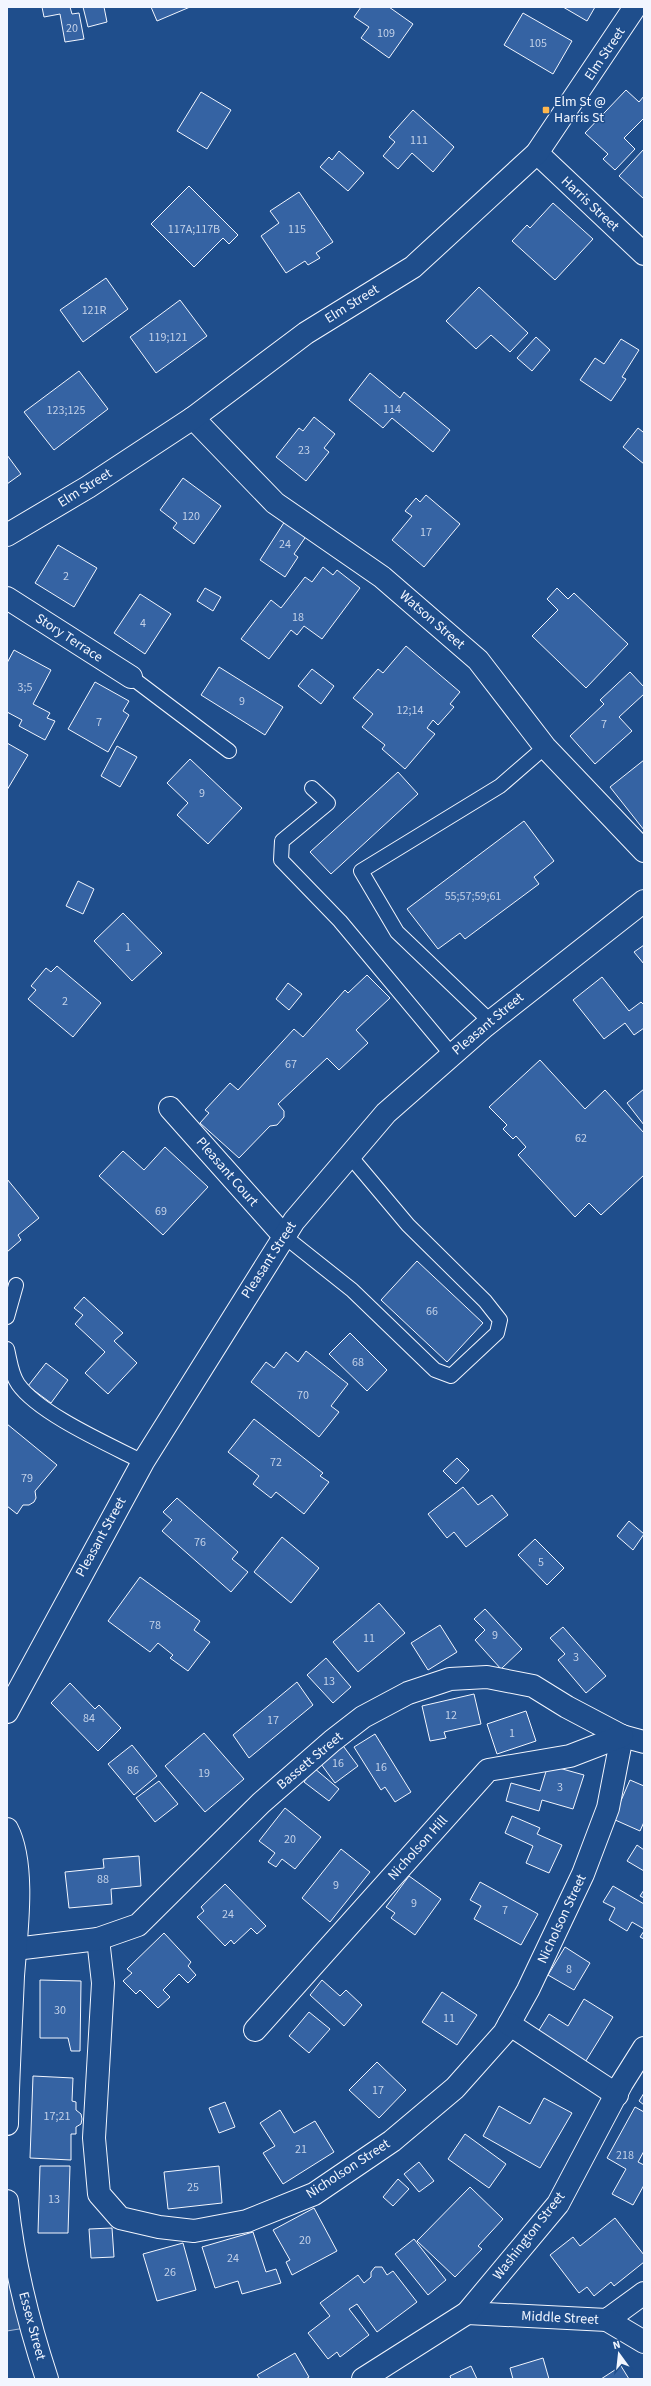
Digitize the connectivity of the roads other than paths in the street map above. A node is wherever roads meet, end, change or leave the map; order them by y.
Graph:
1 (635, 7) edge
2 (537, 153) junction
3 (644, 254) edge
4 (193, 418) junction
5 (7, 536) edge
6 (7, 598) edge
7 (131, 678) joint
8 (545, 747) junction
9 (229, 751) dead end
10 (312, 788) dead end
11 (644, 851) edge
12 (644, 901) edge
13 (490, 1021) junction
14 (452, 1054) junction
15 (170, 1108) dead end
16 (350, 1156) junction
17 (284, 1236) junction
18 (16, 1285) dead end
19 (7, 1317) edge
20 (7, 1349) edge
21 (143, 1462) junction
22 (7, 1712) edge
23 (622, 1736) junction
24 (644, 1742) edge
25 (7, 1829) edge
26 (98, 1939) junction
27 (11, 1948) edge
28 (509, 2024) junction
29 (255, 2030) dead end
30 (644, 2048) edge
31 (617, 2095) junction
32 (7, 2124) edge
33 (7, 2201) edge
34 (644, 2294) edge
35 (467, 2313) junction
36 (607, 2320) junction
37 (644, 2342) edge
38 (47, 2379) edge
39 (363, 2379) edge

1 - 2 street, Elm Street
2 - 3 street, Harris Street
2 - 4 street, Elm Street
4 - 5 street, Elm Street
4 - 8 street, Watson Street
6 - 7 street, Story Terrace
7 - 9 lane
8 - 11 street, Watson Street
8 - 13 lane
10 - 14 lane
12 - 13 street, Pleasant Street
13 - 14 street, Pleasant Street
14 - 16 street, Pleasant Street
15 - 17 street, Pleasant Court
16 - 17 street, Pleasant Street
16 - 17 lane
17 - 21 street, Pleasant Street
18 - 19 lane
20 - 21 lane
21 - 22 street, Pleasant Street
23 - 24 street, Bassett Street
23 - 26 street, Bassett Street
23 - 28 street, Nicholson Street
23 - 29 street, Nicholson Hill
25 - 27 street
26 - 27 street, Bassett Street
26 - 28 street, Nicholson Street
27 - 32 street
28 - 31 street
30 - 31 street, Washington Street
31 - 35 street, Washington Street
33 - 38 street, Essex Street
34 - 36 street, Middle Street
35 - 36 street, Middle Street
35 - 39 street, Washington Street
36 - 37 street

